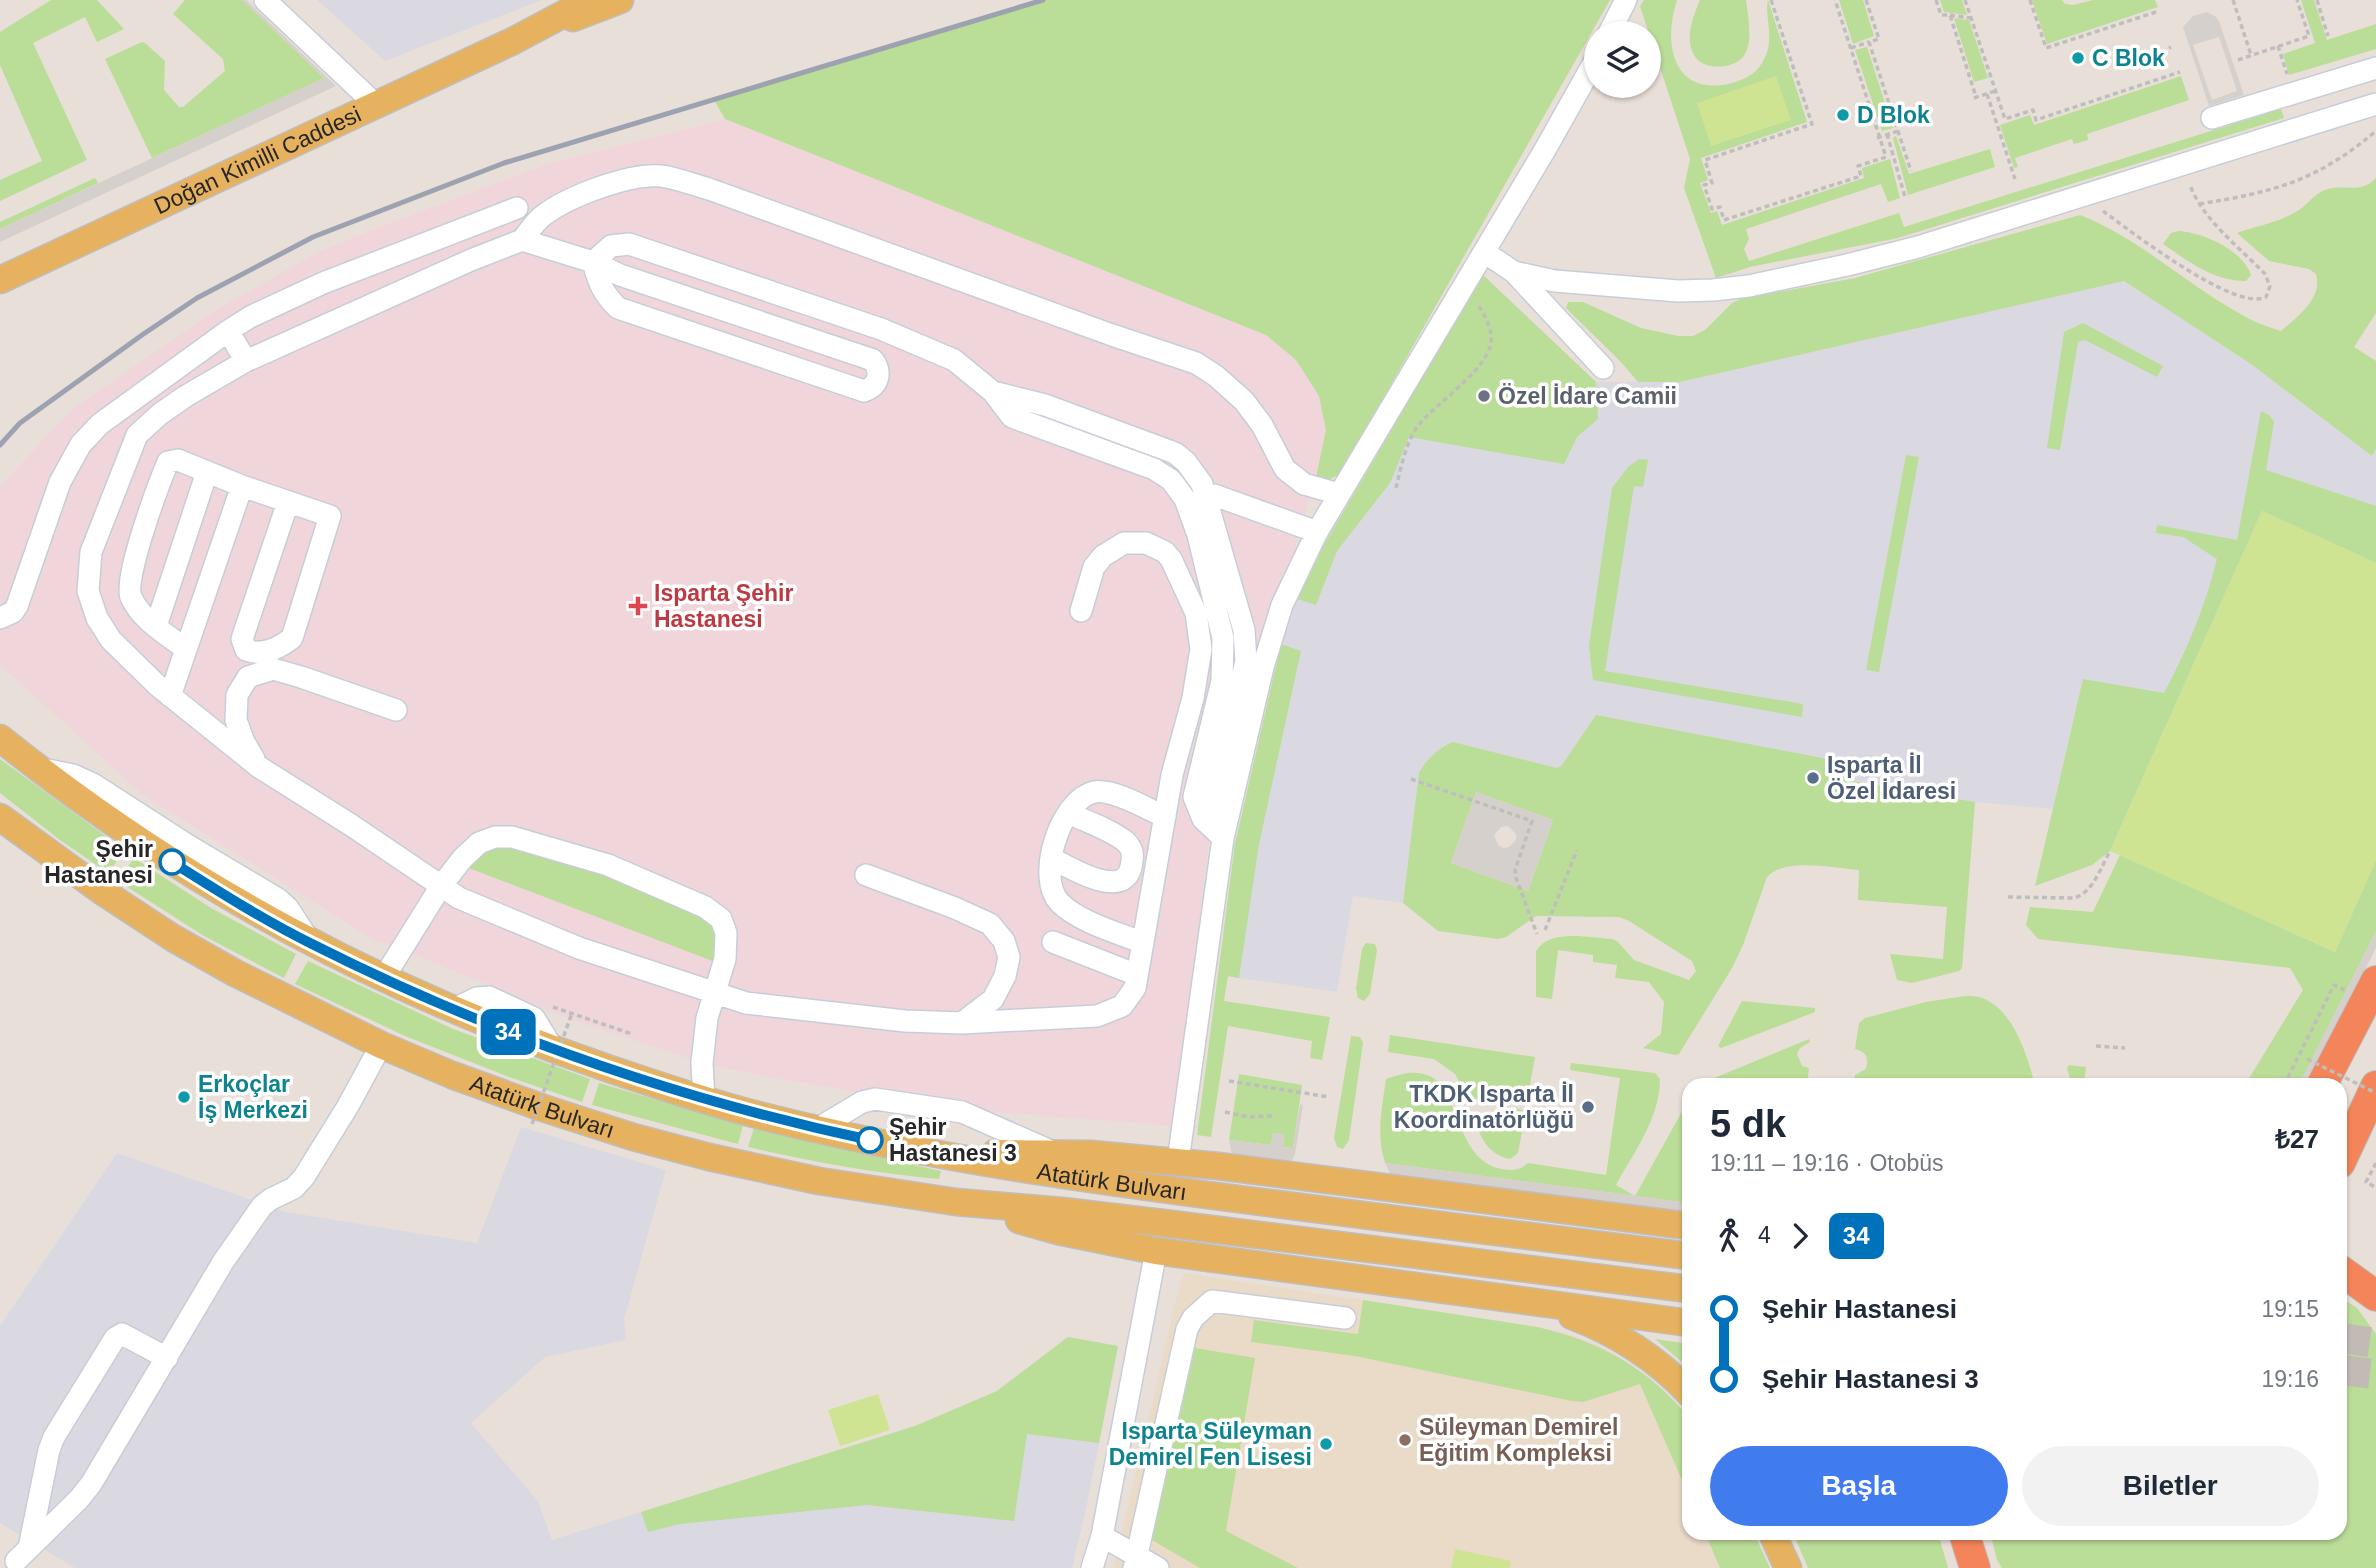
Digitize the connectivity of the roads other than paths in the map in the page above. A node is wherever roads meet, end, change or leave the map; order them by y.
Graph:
1 (265, 0) edge
2 (590, 0) edge
3 (620, 0) edge
4 (1626, 0) edge
5 (1615, 21) edge
6 (513, 41) junction
7 (2376, 68) edge
8 (1584, 80) edge
9 (2376, 104) edge
10 (376, 105) junction
11 (2212, 118) dead end
12 (517, 208) dead end
13 (522, 240) junction
14 (1484, 252) junction
15 (593, 262) junction
16 (1514, 272) junction
17 (0, 280) edge
18 (228, 331) junction
19 (246, 361) junction
20 (1603, 368) dead end
21 (206, 472) junction
22 (242, 486) junction
23 (1339, 494) junction
24 (1214, 495) dead end
25 (288, 502) junction
26 (1317, 532) junction
27 (1082, 611) dead end
28 (0, 618) edge
29 (156, 626) junction
30 (186, 649) junction
31 (170, 696) junction
32 (396, 710) dead end
33 (0, 738) edge
34 (259, 767) junction
35 (1068, 813) junction
36 (0, 817) edge
37 (1165, 817) junction
38 (1219, 834) junction
39 (1051, 858) junction
40 (866, 875) dead end
41 (441, 886) junction
42 (1053, 942) dead end
43 (1143, 943) junction
44 (1137, 975) junction
45 (383, 979) junction
46 (2376, 981) edge
47 (715, 993) junction
48 (962, 1023) junction
49 (381, 1045) junction
50 (2315, 1072) edge
51 (2376, 1086) edge
52 (704, 1100) junction
53 (817, 1129) junction
54 (2347, 1148) edge
55 (936, 1153) junction
56 (1055, 1153) junction
57 (1178, 1161) junction
58 (956, 1202) junction
59 (1682, 1225) edge
60 (1156, 1251) junction
61 (1682, 1255) edge
62 (2347, 1270) edge
63 (1682, 1288) edge
64 (2376, 1296) edge
65 (1531, 1302) junction
66 (1345, 1318) dead end
67 (1682, 1322) edge
68 (167, 1358) junction
69 (1682, 1387) edge
70 (1102, 1536) junction
71 (1775, 1540) edge
72 (1966, 1540) edge
73 (19, 1557) edge
74 (1136, 1562) edge
75 (1092, 1568) edge
76 (1158, 1568) edge
77 (1788, 1568) edge
78 (1975, 1568) edge

1 - 10 street
2 - 6 main road, Doğan Kimilli Caddesi
3 - 6 main road, Doğan Kimilli Caddesi
4 - 5 street
6 - 10 main road, Doğan Kimilli Caddesi
7 - 11 street
8 - 14 street
9 - 16 street
10 - 17 main road, Doğan Kimilli Caddesi
12 - 18 street
13 - 15 street
13 - 19 street
13 - 23 street
14 - 16 street
14 - 23 street
15 - 15 street
15 - 38 street
16 - 20 street
18 - 19 street
18 - 28 street
19 - 31 street
21 - 22 street
21 - 29 street
21 - 29 street
22 - 25 street
22 - 30 street
23 - 26 street
24 - 26 street
25 - 25 street
26 - 38 street
27 - 37 street
29 - 30 street
30 - 31 street
31 - 34 street
32 - 34 street
33 - 45 main road, Atatürk Bulvarı
34 - 41 street
35 - 37 street
35 - 39 street
35 - 39 street
36 - 49 main road, Atatürk Bulvarı
37 - 43 street
38 - 57 street
39 - 43 street
40 - 48 street
41 - 45 street
41 - 47 street
41 - 47 street
42 - 44 street
43 - 44 street
44 - 48 street
45 - 52 main road, Atatürk Bulvarı
46 - 50 highway
47 - 48 street
47 - 52 street
49 - 58 main road, Atatürk Bulvarı
49 - 68 street
51 - 54 highway
52 - 53 main road, Atatürk Bulvarı
53 - 55 main road, Atatürk Bulvarı
53 - 56 street
55 - 56 main road
55 - 61 main road, Atatürk Bulvarı
56 - 57 main road
57 - 59 main road
58 - 60 main road
58 - 63 main road, Atatürk Bulvarı
60 - 65 main road
60 - 70 street
62 - 64 highway
65 - 67 main road
65 - 69 main road
66 - 74 street
68 - 73 street
68 - 73 street
70 - 74 street
70 - 75 street
71 - 77 main road
72 - 78 highway
74 - 76 street

